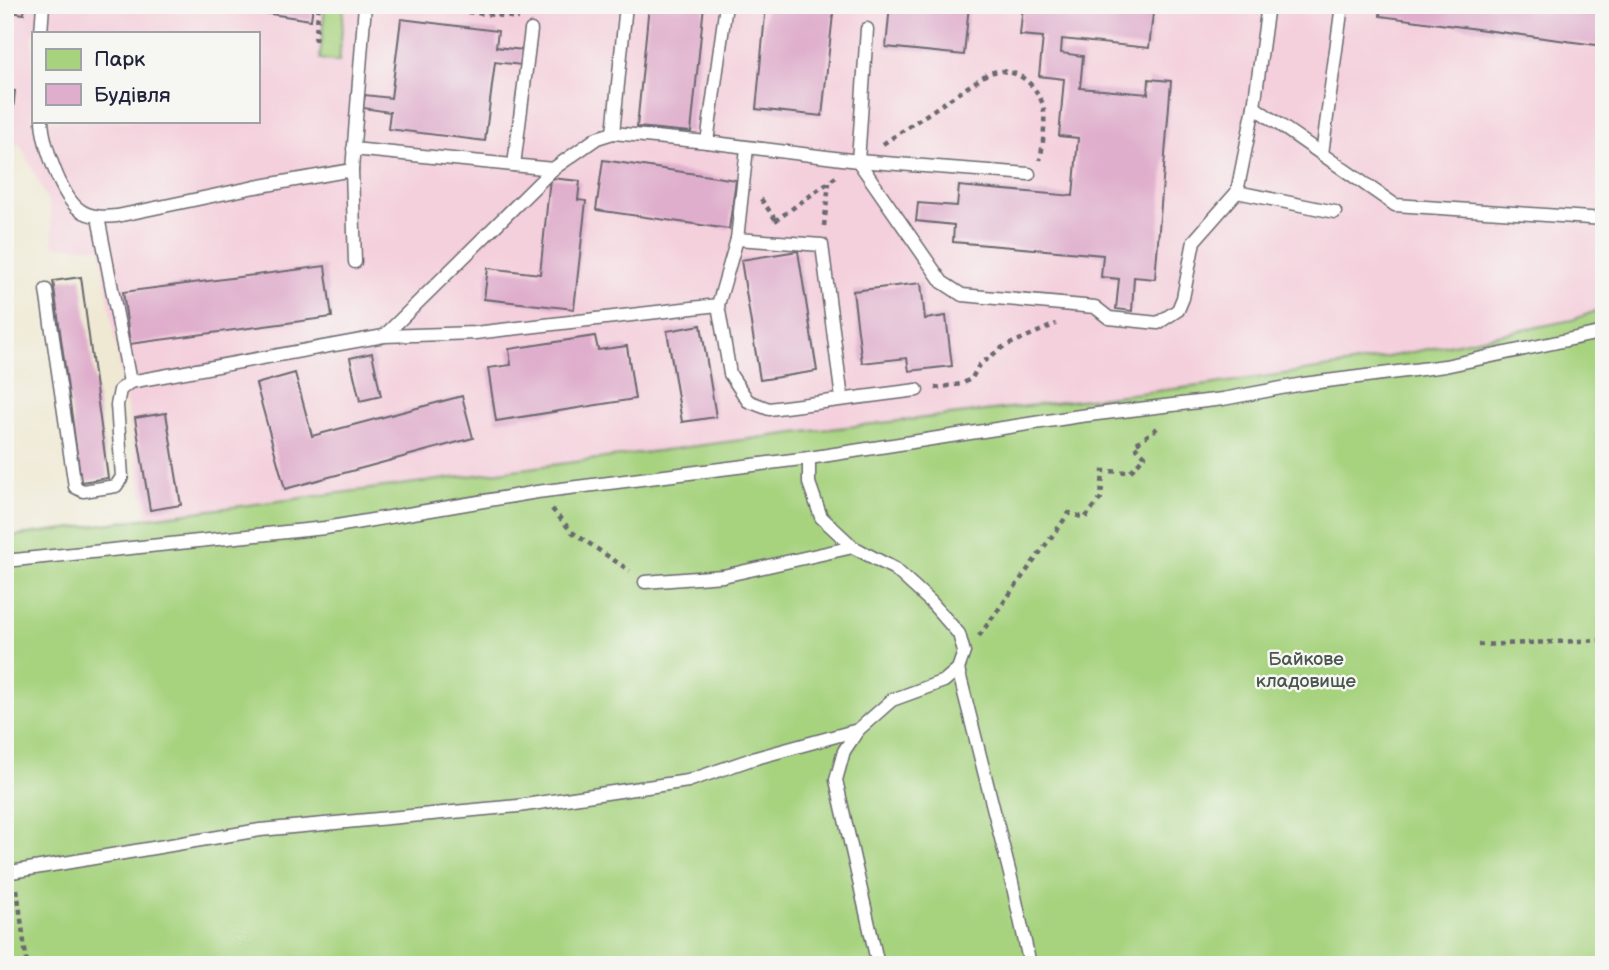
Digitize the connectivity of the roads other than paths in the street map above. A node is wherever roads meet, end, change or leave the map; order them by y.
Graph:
1 (43, 5) edge
2 (365, 5) edge
3 (626, 5) edge
4 (726, 5) edge
5 (1268, 5) edge
6 (1342, 5) edge
7 (867, 29) dead end
8 (531, 30) road end
9 (41, 32) edge
10 (1254, 107) junction
11 (42, 122) edge
12 (612, 133) junction
13 (707, 142) junction
14 (747, 148) junction
15 (354, 149) junction
16 (1321, 154) junction
17 (858, 161) junction
18 (514, 165) junction
19 (553, 169) junction
20 (352, 170) junction
21 (1029, 174) road end
22 (1237, 192) junction
23 (1335, 212) dead end
24 (98, 217) junction
25 (1604, 219) edge
26 (743, 239) junction
27 (355, 262) dead end
28 (46, 289) dead end
29 (718, 305) junction
30 (1604, 332) edge
31 (384, 336) junction
32 (130, 382) junction
33 (917, 390) road end
34 (842, 399) junction
35 (809, 458) junction
36 (853, 547) junction
37 (5, 561) edge
38 (645, 582) road end
39 (958, 669) junction
40 (858, 730) junction
41 (10, 872) edge
42 (878, 965) edge
43 (1030, 965) edge

1 - 9 lane
2 - 15 lane
3 - 12 lane
4 - 13 lane
5 - 10 lane
6 - 16 lane
7 - 17 lane
8 - 18 lane
10 - 16 lane
10 - 22 lane
11 - 24 lane
12 - 13 lane
12 - 19 lane
13 - 14 lane
14 - 17 lane
14 - 26 lane
15 - 18 lane
15 - 20 lane
16 - 25 lane
17 - 21 lane
17 - 22 lane
18 - 19 lane
19 - 31 lane
20 - 24 lane
20 - 27 lane
22 - 23 lane
24 - 32 lane
26 - 29 lane
26 - 34 lane
28 - 32 lane
29 - 31 lane
29 - 34 lane
30 - 35 lane
31 - 32 lane
33 - 34 lane
35 - 36 lane
35 - 37 lane
36 - 38 lane
36 - 39 lane
39 - 40 lane
39 - 43 lane
40 - 41 lane
40 - 42 lane

